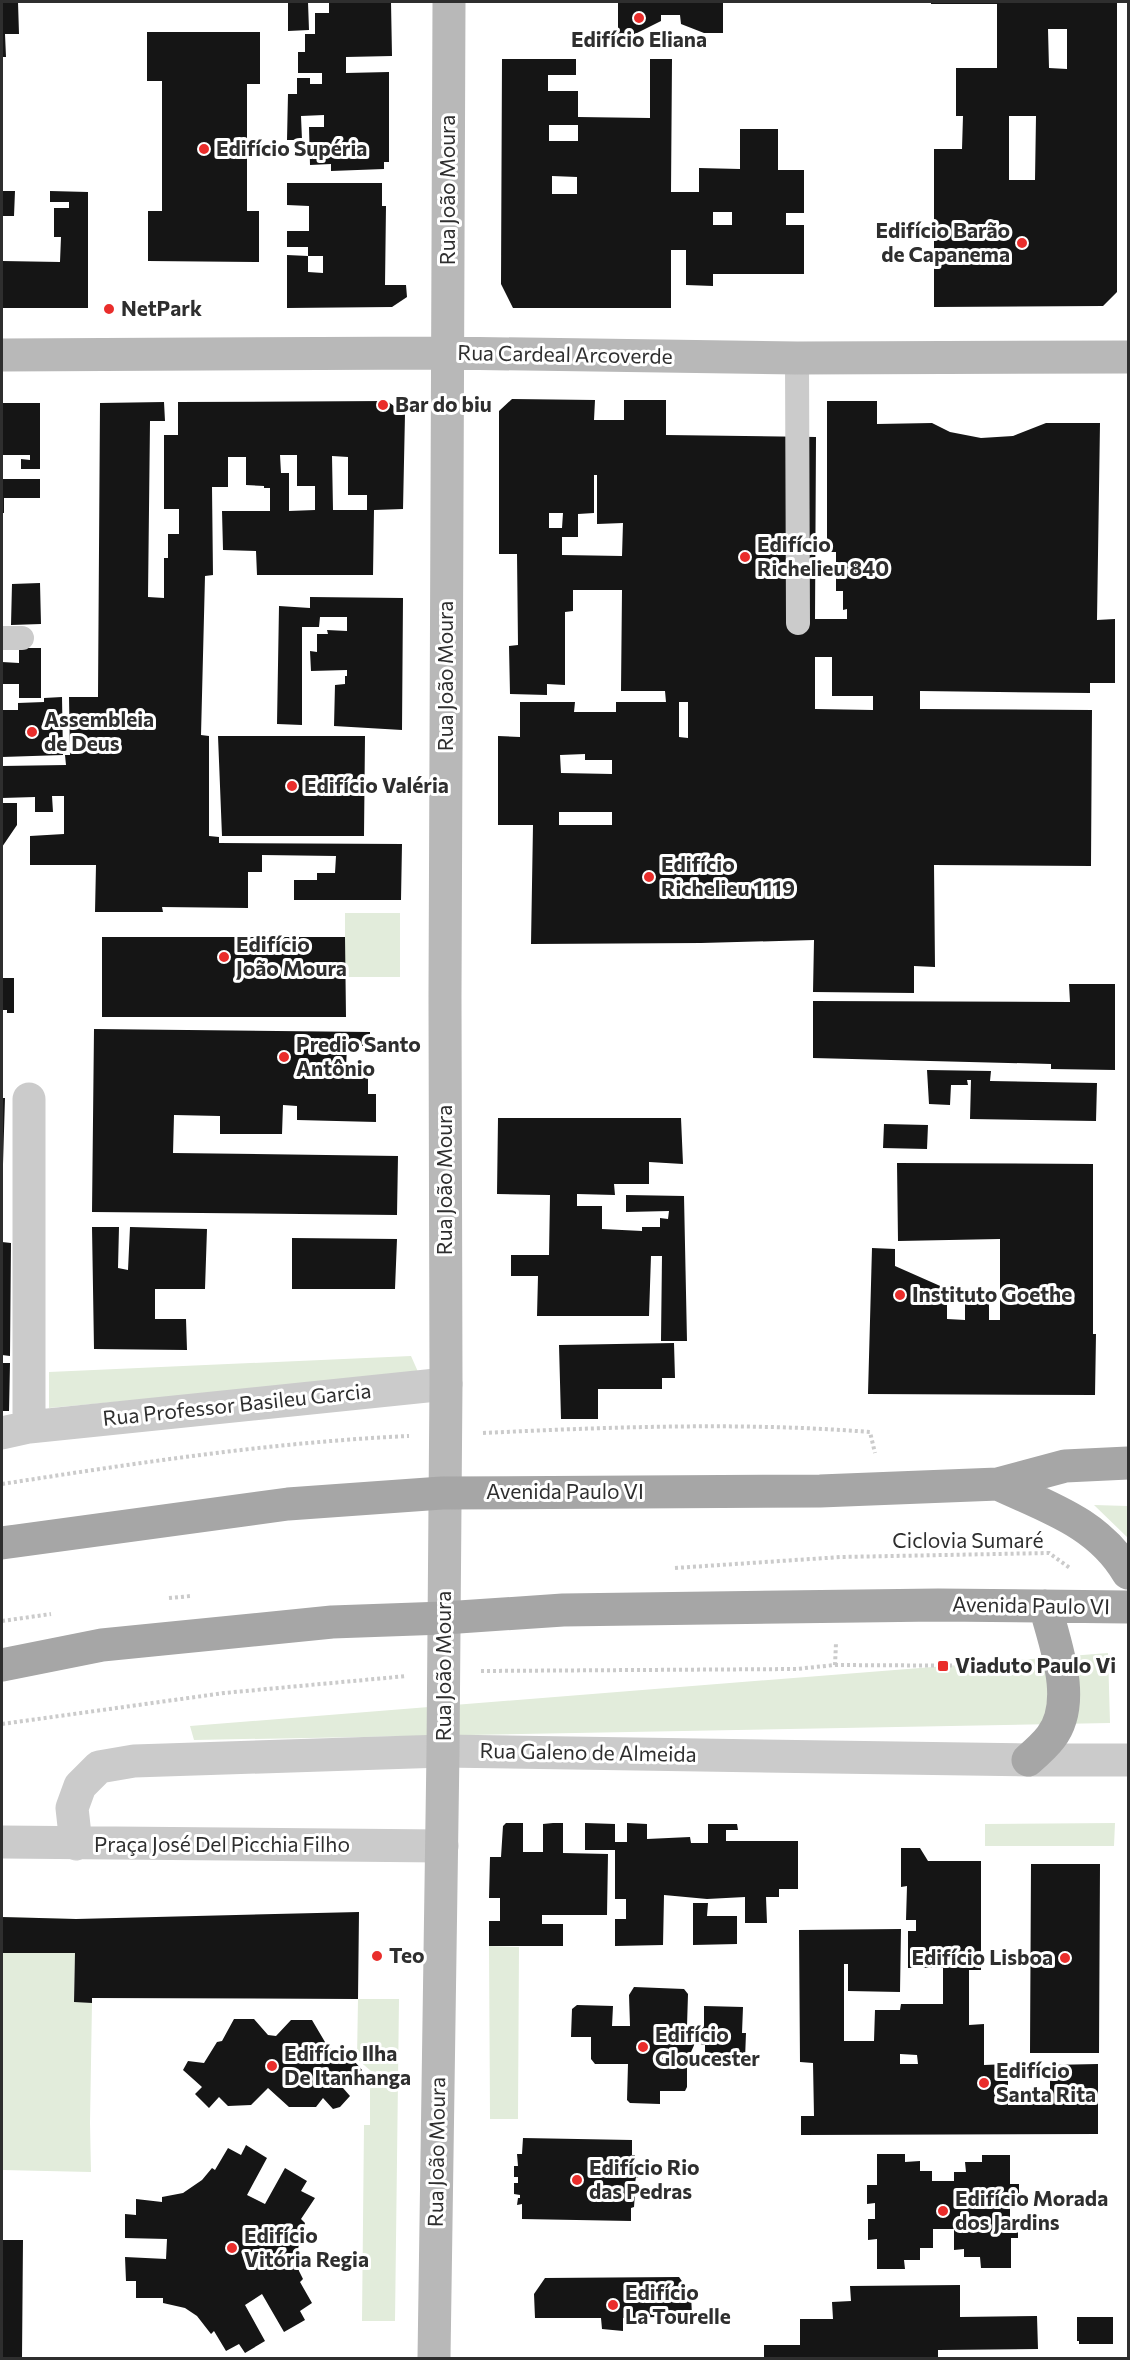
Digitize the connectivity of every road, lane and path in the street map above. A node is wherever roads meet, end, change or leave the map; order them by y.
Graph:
1 (449, 2) edge
2 (448, 353) junction
3 (2, 355) edge
4 (1128, 357) edge
5 (798, 358) junction
6 (798, 623) dead end
7 (29, 1099) dead end
8 (446, 1384) junction
9 (823, 1428) dead end
10 (15, 1430) edge
11 (1128, 1463) edge
12 (998, 1484) junction
13 (882, 1489) junction
14 (2, 1543) edge
15 (841, 1557) dead end
16 (1128, 1573) edge
17 (1077, 1574) dead end
18 (838, 1606) junction
19 (1045, 1606) junction
20 (1128, 1607) edge
21 (2, 1665) edge
22 (835, 1665) junction
23 (1061, 1666) junction
24 (472, 1672) dead end
25 (418, 1675) dead end
26 (2, 1724) edge
27 (443, 1751) junction
28 (1028, 1760) junction
29 (1128, 1760) edge
30 (2, 1842) edge
31 (76, 1844) junction
32 (442, 1846) junction
33 (434, 2358) edge

1 - 2 street, Rua João Moura
2 - 3 street, Rua Cardeal Arcoverde
2 - 5 street, Rua Cardeal Arcoverde
2 - 8 street, Rua João Moura
4 - 5 street, Rua Cardeal Arcoverde
5 - 6 lane
7 - 10 street, Rua Professor Basileu Garcia
8 - 10 street, Rua Professor Basileu Garcia
8 - 27 street, Rua João Moura
9 - 13 path
11 - 12 main road, Avenida Paulo VI
12 - 13 main road, Avenida Paulo VI
12 - 16 main road
13 - 14 main road, Avenida Paulo VI
15 - 17 path, Ciclovia Sumaré
18 - 19 main road, Avenida Paulo VI
18 - 21 main road, Avenida Paulo VI
18 - 22 path
19 - 20 main road, Avenida Paulo VI
19 - 23 main road
22 - 23 path
22 - 24 path
23 - 28 main road
25 - 26 path
27 - 28 street, Rua Galeno de Almeida
27 - 31 street, Rua Galeno de Almeida
27 - 32 street, Rua João Moura
28 - 29 street, Rua Galeno de Almeida
30 - 31 street, Praça José Del Picchia Filho
31 - 32 street, Praça José Del Picchia Filho
32 - 33 street, Rua João Moura

